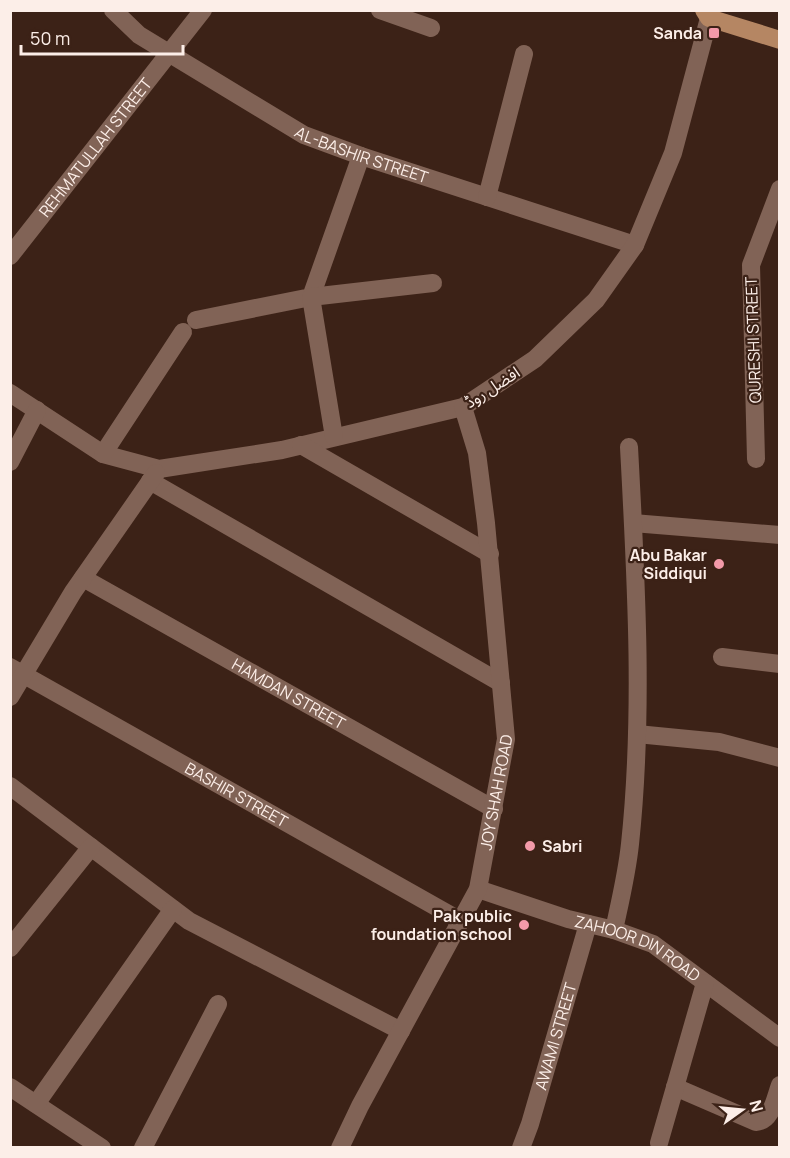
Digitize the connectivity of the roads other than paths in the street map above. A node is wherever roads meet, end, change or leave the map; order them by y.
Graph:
1 (113, 10) edge
2 (203, 10) edge
3 (380, 10) edge
4 (707, 14) edge
5 (431, 28) dead end
6 (780, 40) edge
7 (170, 54) junction
8 (524, 54) dead end
9 (361, 156) junction
10 (780, 189) edge
11 (487, 197) junction
12 (635, 244) junction
13 (10, 256) edge
14 (433, 283) dead end
15 (311, 297) junction
16 (10, 393) edge
17 (463, 407) junction
18 (37, 410) junction
19 (334, 437) junction
20 (301, 445) junction
21 (629, 447) dead end
22 (103, 454) junction
23 (756, 459) dead end
24 (10, 462) edge
25 (155, 475) junction
26 (633, 524) junction
27 (780, 535) edge
28 (490, 554) junction
29 (83, 578) junction
30 (722, 657) dead end
31 (780, 664) edge
32 (17, 671) edge
33 (501, 683) junction
34 (10, 697) edge
35 (637, 734) junction
36 (780, 758) edge
37 (10, 786) edge
38 (494, 809) junction
39 (92, 847) junction
40 (478, 889) junction
41 (173, 909) junction
42 (461, 921) junction
43 (588, 924) junction
44 (614, 930) junction
45 (10, 948) edge
46 (705, 983) junction
47 (218, 1004) dead end
48 (401, 1031) junction
49 (780, 1038) edge
50 (780, 1085) edge
51 (10, 1087) edge
52 (675, 1087) junction
53 (36, 1104) junction
54 (659, 1143) dead end
55 (102, 1148) edge
56 (142, 1148) edge
57 (340, 1148) edge
58 (521, 1148) edge

1 - 7 street, AL-BASHIR STREET
2 - 7 street, REHMATULLAH STREET
3 - 5 street
4 - 6 main road
4 - 12 street, افضل روڈ
7 - 9 street, AL-BASHIR STREET
7 - 13 street, REHMATULLAH STREET
8 - 11 street
9 - 11 street, AL-BASHIR STREET
9 - 15 street
10 - 23 street, QURESHI STREET
11 - 12 street, AL-BASHIR STREET
12 - 17 street, افضل روڈ
14 - 15 street
15 - 19 street
15 - 22 street
16 - 18 street, افضل روڈ
17 - 19 street, افضل روڈ
17 - 28 street, JOY SHAH ROAD
18 - 22 street, افضل روڈ
18 - 24 street
19 - 20 street, افضل روڈ
20 - 25 street, افضل روڈ
20 - 28 street
21 - 26 street
22 - 25 street, افضل روڈ
25 - 29 street
25 - 33 street
26 - 27 street
26 - 35 street
28 - 33 street, JOY SHAH ROAD
29 - 32 street
29 - 38 street, HAMDAN STREET
30 - 31 street
32 - 34 street
32 - 42 street, BASHIR STREET
33 - 38 street, JOY SHAH ROAD
35 - 36 street
35 - 44 street
37 - 39 street
38 - 40 street, JOY SHAH ROAD
39 - 41 street
39 - 45 street
40 - 42 street, JOY SHAH ROAD
40 - 43 street, ZAHOOR DIN ROAD
41 - 48 street
41 - 53 street
42 - 48 street, JOY SHAH ROAD
43 - 44 street, ZAHOOR DIN ROAD
43 - 58 street, AWAMI STREET
44 - 46 street, ZAHOOR DIN ROAD
46 - 49 street, ZAHOOR DIN ROAD
46 - 52 street
47 - 56 street
48 - 57 street, JOY SHAH ROAD
50 - 52 street
51 - 53 street
52 - 54 street
53 - 55 street

